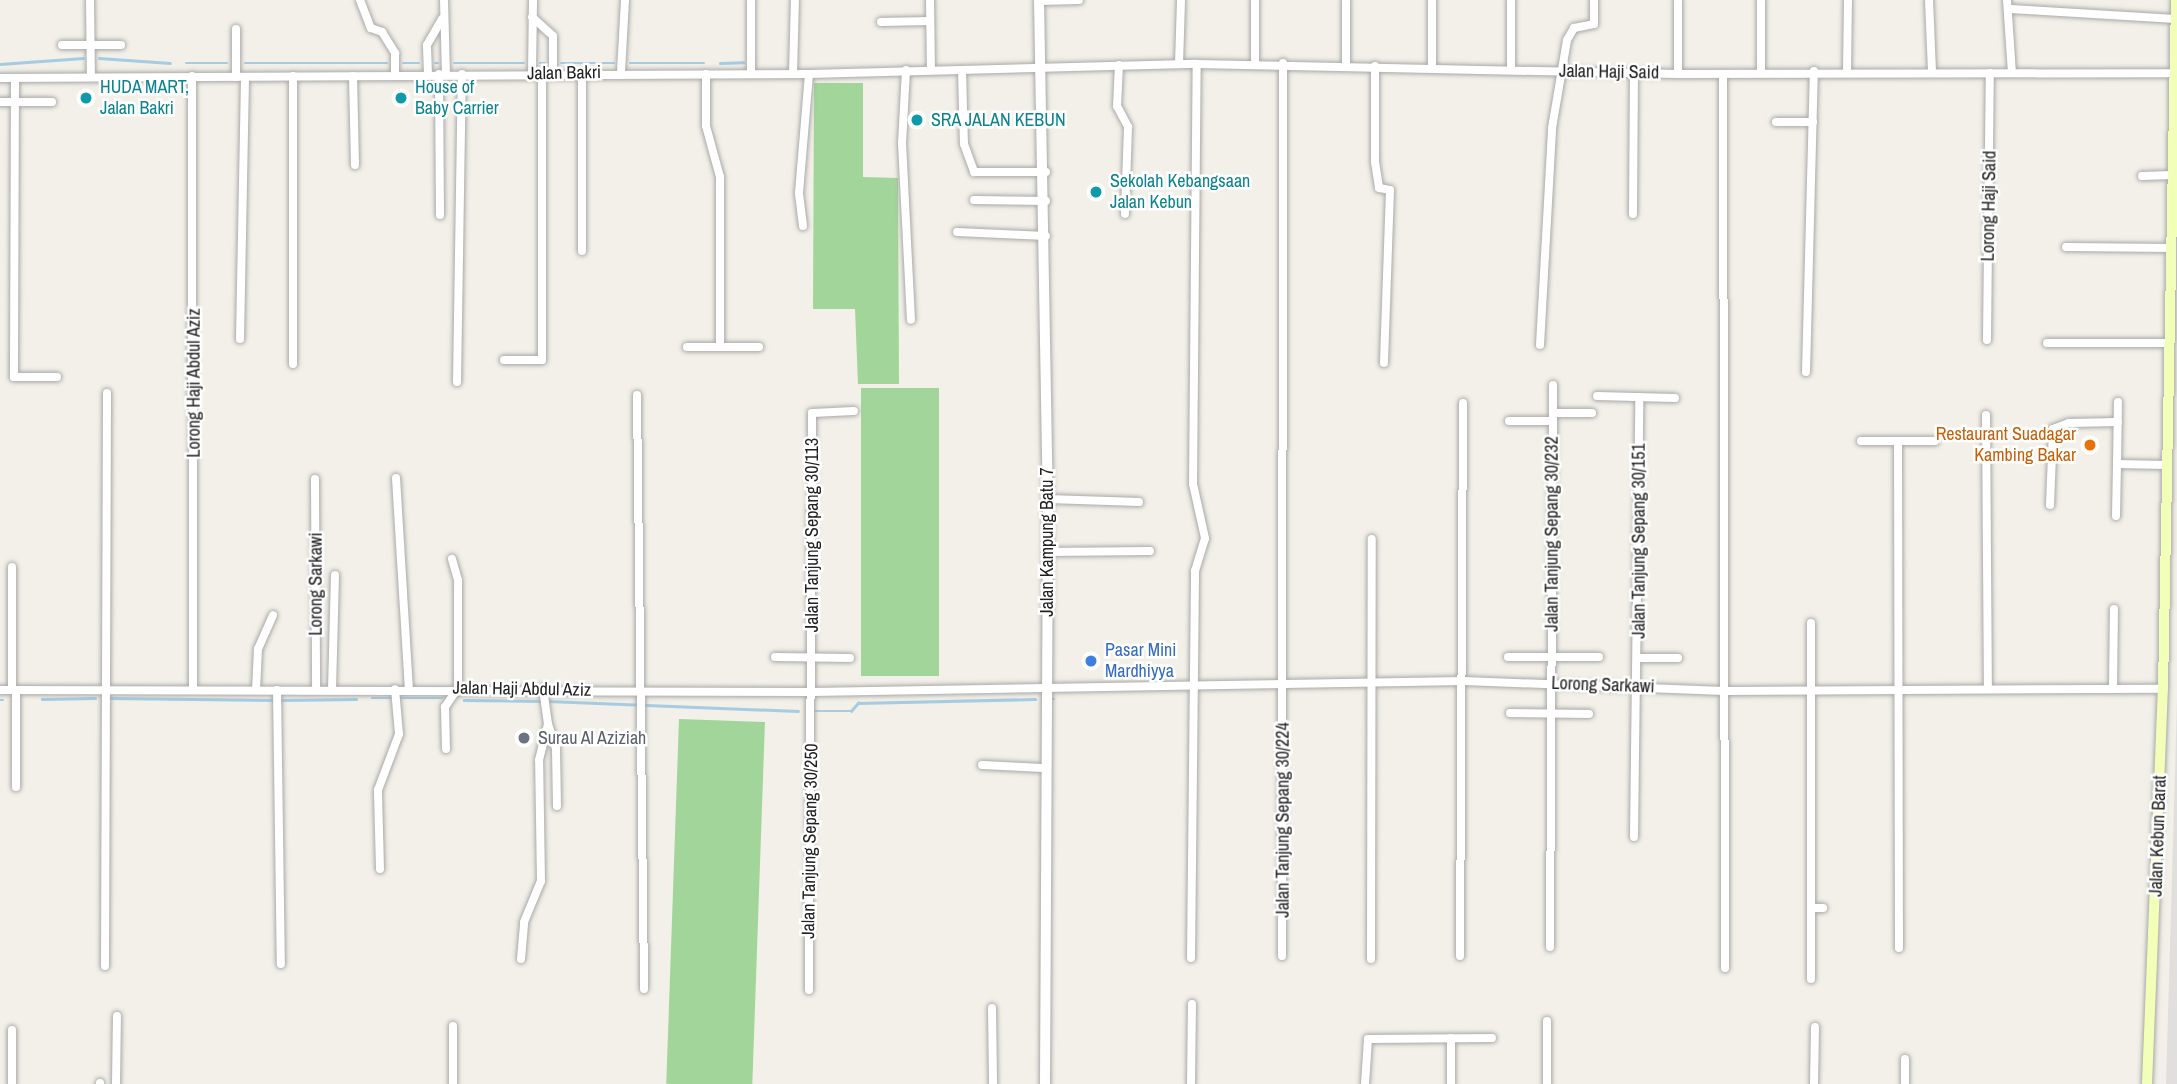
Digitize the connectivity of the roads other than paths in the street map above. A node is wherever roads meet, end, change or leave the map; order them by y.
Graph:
1 (90, 0) edge
2 (360, 0) edge
3 (444, 0) edge
4 (533, 0) edge
5 (625, 0) edge
6 (751, 0) edge
7 (795, 0) edge
8 (930, 0) edge
9 (1039, 0) edge
10 (1079, 0) edge
11 (1181, 0) edge
12 (1255, 0) edge
13 (1346, 0) edge
14 (1432, 0) edge
15 (1511, 0) edge
16 (1594, 0) edge
17 (1678, 0) edge
18 (1761, 0) edge
19 (1848, 0) edge
20 (1929, 0) edge
21 (2007, 0) edge
22 (2176, 0) edge
23 (2011, 9) junction
24 (532, 17) junction
25 (442, 19) junction
26 (2176, 19) edge
27 (930, 21) junction
28 (881, 22) dead end
29 (236, 29) dead end
30 (62, 45) dead end
31 (90, 45) junction
32 (121, 45) dead end
33 (1179, 64) junction
34 (1197, 64) junction
35 (1255, 64) junction
36 (1283, 64) junction
37 (1432, 64) junction
38 (1119, 65) junction
39 (1346, 65) junction
40 (1375, 66) junction
41 (931, 70) junction
42 (962, 70) junction
43 (1044, 70) junction
44 (1511, 70) junction
45 (906, 71) junction
46 (1566, 71) junction
47 (1814, 71) junction
48 (1847, 71) junction
49 (621, 72) junction
50 (1634, 72) junction
51 (1761, 72) junction
52 (1932, 72) junction
53 (531, 73) junction
54 (542, 73) junction
55 (553, 73) junction
56 (582, 73) junction
57 (1990, 73) junction
58 (2012, 73) junction
59 (2175, 73) junction
60 (443, 74) junction
61 (463, 74) junction
62 (706, 74) junction
63 (751, 74) junction
64 (793, 74) junction
65 (809, 74) junction
66 (1678, 74) junction
67 (1723, 74) junction
68 (395, 75) junction
69 (428, 75) junction
70 (192, 76) junction
71 (293, 76) junction
72 (352, 76) junction
73 (91, 77) junction
74 (0, 78) edge
75 (15, 78) junction
76 (240, 78) junction
77 (0, 102) edge
78 (14, 102) junction
79 (52, 102) dead end
80 (1776, 122) dead end
81 (1813, 122) junction
82 (355, 165) dead end
83 (1046, 172) junction
84 (2142, 176) dead end
85 (2172, 176) junction
86 (974, 200) dead end
87 (1046, 201) junction
88 (1125, 214) dead end
89 (1633, 214) dead end
90 (440, 215) dead end
91 (803, 226) dead end
92 (957, 232) dead end
93 (1046, 236) junction
94 (2066, 247) dead end
95 (2171, 247) junction
96 (582, 251) dead end
97 (911, 320) dead end
98 (240, 339) dead end
99 (1987, 340) dead end
100 (2047, 343) dead end
101 (2169, 343) junction
102 (1540, 345) dead end
103 (687, 347) dead end
104 (720, 347) junction
105 (759, 347) dead end
106 (504, 360) dead end
107 (1384, 363) dead end
108 (293, 364) dead end
109 (1806, 372) dead end
110 (57, 377) dead end
111 (457, 382) dead end
112 (1553, 385) dead end
113 (107, 393) dead end
114 (637, 395) dead end
115 (1597, 396) dead end
116 (1639, 397) junction
117 (1675, 398) dead end
118 (2118, 402) dead end
119 (1463, 403) dead end
120 (854, 411) dead end
121 (1592, 413) dead end
122 (1986, 415) dead end
123 (1553, 417) junction
124 (1509, 421) dead end
125 (2118, 422) junction
126 (1861, 442) dead end
127 (1898, 442) junction
128 (1935, 442) dead end
129 (2117, 464) junction
130 (2167, 465) junction
131 (396, 478) dead end
132 (316, 479) dead end
133 (1048, 499) junction
134 (1139, 502) dead end
135 (2050, 505) dead end
136 (2116, 516) dead end
137 (1372, 540) dead end
138 (1150, 551) dead end
139 (1048, 552) junction
140 (452, 559) dead end
141 (12, 567) dead end
142 (335, 575) dead end
143 (2114, 608) dead end
144 (273, 615) dead end
145 (1811, 622) dead end
146 (775, 657) dead end
147 (811, 657) junction
148 (1508, 657) dead end
149 (1551, 657) junction
150 (1599, 657) dead end
151 (850, 658) dead end
152 (1639, 658) junction
153 (1678, 658) dead end
154 (1464, 681) junction
155 (1374, 683) junction
156 (1284, 684) junction
157 (1551, 684) junction
158 (1638, 686) junction
159 (409, 688) junction
160 (458, 688) junction
161 (103, 689) junction
162 (193, 689) junction
163 (1988, 689) junction
164 (2113, 689) junction
165 (2163, 689) junction
166 (0, 690) edge
167 (14, 690) junction
168 (256, 690) junction
169 (316, 690) junction
170 (332, 690) junction
171 (1044, 690) junction
172 (1192, 690) junction
173 (1899, 690) junction
174 (395, 691) junction
175 (545, 691) junction
176 (1724, 691) junction
177 (1810, 691) junction
178 (277, 692) junction
179 (812, 692) junction
180 (637, 693) junction
181 (1510, 713) dead end
182 (1551, 714) junction
183 (1589, 714) dead end
184 (548, 724) junction
185 (446, 749) dead end
186 (982, 765) dead end
187 (1043, 768) junction
188 (16, 787) dead end
189 (557, 806) dead end
190 (1634, 837) dead end
191 (380, 869) dead end
192 (1811, 908) junction
193 (1823, 908) dead end
194 (1550, 947) dead end
195 (1899, 948) dead end
196 (1282, 956) dead end
197 (1460, 956) dead end
198 (1191, 958) dead end
199 (521, 959) dead end
200 (1371, 959) dead end
201 (281, 964) dead end
202 (105, 966) dead end
203 (1725, 968) dead end
204 (1811, 979) dead end
205 (644, 989) dead end
206 (808, 990) dead end
207 (1192, 1004) dead end
208 (992, 1008) dead end
209 (117, 1016) dead end
210 (1548, 1021) dead end
211 (453, 1026) dead end
212 (1815, 1027) dead end
213 (12, 1030) dead end
214 (1451, 1038) junction
215 (1492, 1038) dead end
216 (1905, 1059) dead end
217 (12, 1084) edge
218 (116, 1084) edge
219 (453, 1084) edge
220 (993, 1084) edge
221 (1045, 1084) edge
222 (1191, 1084) edge
223 (1365, 1084) edge
224 (1451, 1084) edge
225 (1547, 1084) edge
226 (1814, 1084) edge
227 (1905, 1084) edge
228 (2147, 1084) edge

1 - 31 street
2 - 68 street
3 - 25 street
4 - 24 street
5 - 49 street
6 - 63 street
7 - 64 street
8 - 27 street
9 - 10 street
9 - 43 street, Jalan Kampung Batu 7
11 - 33 street
12 - 35 street
13 - 39 street
14 - 37 street
15 - 44 street
16 - 46 street
17 - 66 street
18 - 51 street
19 - 48 street
20 - 52 street
21 - 23 street
22 - 26 main road, Jalan Kebun Barat
23 - 26 street
23 - 58 street
24 - 53 street
24 - 55 street
25 - 60 street
25 - 69 street
26 - 59 main road, Jalan Kebun Barat
27 - 28 street
27 - 41 street
29 - 76 street
30 - 31 street
31 - 32 street
31 - 73 street
33 - 34 street, Jalan Haji Said
33 - 38 street, Jalan Haji Said
34 - 35 street, Jalan Haji Said
34 - 172 street
35 - 36 street, Jalan Haji Said
36 - 39 street, Jalan Haji Said
36 - 156 street, Jalan Tanjung Sepang 30/224
37 - 40 street, Jalan Haji Said
37 - 44 street, Jalan Haji Said
38 - 43 street, Jalan Haji Said
38 - 88 street
39 - 40 street, Jalan Haji Said
40 - 107 street
41 - 42 street, Jalan Bakri
41 - 45 street, Jalan Bakri
42 - 43 street, Jalan Bakri
42 - 83 street
43 - 83 street, Jalan Kampung Batu 7
44 - 46 street, Jalan Haji Said
45 - 65 street, Jalan Bakri
45 - 97 street
46 - 50 street, Jalan Haji Said
46 - 102 street
47 - 48 street, Jalan Haji Said
47 - 51 street, Jalan Haji Said
47 - 81 street
48 - 52 street, Jalan Haji Said
49 - 56 street, Jalan Bakri
49 - 62 street, Jalan Bakri
50 - 66 street, Jalan Haji Said
50 - 89 street
51 - 67 street, Jalan Haji Said
52 - 57 street, Jalan Haji Said
53 - 54 street, Jalan Bakri
53 - 61 street, Jalan Bakri
54 - 55 street, Jalan Bakri
54 - 106 street
55 - 56 street, Jalan Bakri
56 - 96 street
57 - 58 street, Jalan Haji Said
57 - 99 street, Lorong Haji Said
58 - 59 street, Jalan Haji Said
59 - 85 main road, Jalan Kebun Barat
60 - 61 street, Jalan Bakri
60 - 69 street, Jalan Bakri
60 - 90 street
61 - 111 street
62 - 63 street, Jalan Bakri
62 - 104 street
63 - 64 street, Jalan Bakri
64 - 65 street, Jalan Bakri
65 - 91 street
66 - 67 street, Jalan Haji Said
67 - 176 street
68 - 69 street, Jalan Bakri
68 - 72 street, Jalan Bakri
70 - 73 street, Jalan Bakri
70 - 76 street, Jalan Bakri
70 - 162 street, Lorong Haji Abdul Aziz
71 - 72 street, Jalan Bakri
71 - 76 street, Jalan Bakri
71 - 108 street
72 - 82 street
73 - 75 street, Jalan Bakri
74 - 75 street, Jalan Bakri
75 - 78 street
76 - 98 street
77 - 78 street
78 - 79 street
78 - 110 street
80 - 81 street
81 - 109 street
83 - 87 street, Jalan Kampung Batu 7
84 - 85 street
85 - 95 main road, Jalan Kebun Barat
86 - 87 street
87 - 93 street, Jalan Kampung Batu 7
92 - 93 street
93 - 133 street, Jalan Kampung Batu 7
94 - 95 street
95 - 101 main road, Jalan Kebun Barat
100 - 101 street
101 - 130 main road, Jalan Kebun Barat
103 - 104 street
104 - 105 street
112 - 123 street, Jalan Tanjung Sepang 30/232
113 - 161 street
114 - 180 street
115 - 116 street
116 - 117 street
116 - 152 street, Jalan Tanjung Sepang 30/151
118 - 125 street
119 - 154 street
120 - 147 street, Jalan Tanjung Sepang 30/113
121 - 123 street
122 - 163 street
123 - 124 street
123 - 149 street, Jalan Tanjung Sepang 30/232
125 - 129 street
125 - 135 street
126 - 127 street
127 - 128 street
127 - 173 street
129 - 130 street
129 - 136 street
130 - 165 main road, Jalan Kebun Barat
131 - 159 street
132 - 169 street, Lorong Sarkawi
133 - 134 street
133 - 139 street, Jalan Kampung Batu 7
137 - 155 street
138 - 139 street
139 - 171 street, Jalan Kampung Batu 7
140 - 160 street
141 - 167 street
142 - 170 street
143 - 164 street
144 - 168 street
145 - 177 street
146 - 147 street, Jalan Tanjung Sepang 30/113
147 - 151 street, Jalan Tanjung Sepang 30/113
147 - 179 street, Jalan Tanjung Sepang 30/113
148 - 149 street
149 - 150 street
149 - 157 street, Jalan Tanjung Sepang 30/232
152 - 153 street
152 - 158 street, Jalan Tanjung Sepang 30/151
154 - 155 street, Lorong Sarkawi
154 - 157 street, Lorong Sarkawi
154 - 197 street
155 - 156 street, Lorong Sarkawi
155 - 200 street
156 - 172 street, Lorong Sarkawi
156 - 196 street, Jalan Tanjung Sepang 30/224
157 - 158 street, Lorong Sarkawi
157 - 182 street, Jalan Tanjung Sepang 30/232
158 - 176 street, Lorong Sarkawi
158 - 190 street, Jalan Tanjung Sepang 30/151
159 - 160 street, Jalan Haji Abdul Aziz
159 - 174 street, Jalan Haji Abdul Aziz
160 - 175 street, Jalan Haji Abdul Aziz
160 - 185 street
161 - 162 street, Jalan Haji Abdul Aziz
161 - 167 street, Jalan Haji Abdul Aziz
161 - 202 street
162 - 168 street, Jalan Haji Abdul Aziz
163 - 164 street, Lorong Sarkawi
163 - 173 street, Lorong Sarkawi
164 - 165 street, Lorong Sarkawi
165 - 228 main road, Jalan Kebun Barat
166 - 167 street, Jalan Haji Abdul Aziz
167 - 188 street
168 - 178 street, Jalan Haji Abdul Aziz
169 - 170 street, Jalan Haji Abdul Aziz
169 - 178 street, Jalan Haji Abdul Aziz
170 - 174 street, Jalan Haji Abdul Aziz
171 - 172 street, Lorong Sarkawi
171 - 179 street, Jalan Haji Abdul Aziz
171 - 187 street, Jalan Kampung Batu 7
172 - 198 street
173 - 177 street, Lorong Sarkawi
173 - 195 street
174 - 191 street
175 - 180 street, Jalan Haji Abdul Aziz
175 - 184 street
176 - 177 street, Lorong Sarkawi
176 - 203 street
177 - 192 street
178 - 201 street
179 - 180 street, Jalan Haji Abdul Aziz
179 - 206 street, Jalan Tanjung Sepang 30/250
180 - 205 street
181 - 182 street
182 - 183 street
182 - 194 street, Jalan Tanjung Sepang 30/232
184 - 189 street
184 - 199 street
186 - 187 street
187 - 221 street, Jalan Kampung Batu 7
192 - 193 street
192 - 204 street
207 - 222 street
208 - 220 street
209 - 218 street
210 - 225 street
211 - 219 street
212 - 226 street
213 - 217 street
214 - 215 street
214 - 223 street
214 - 224 street
216 - 227 street

